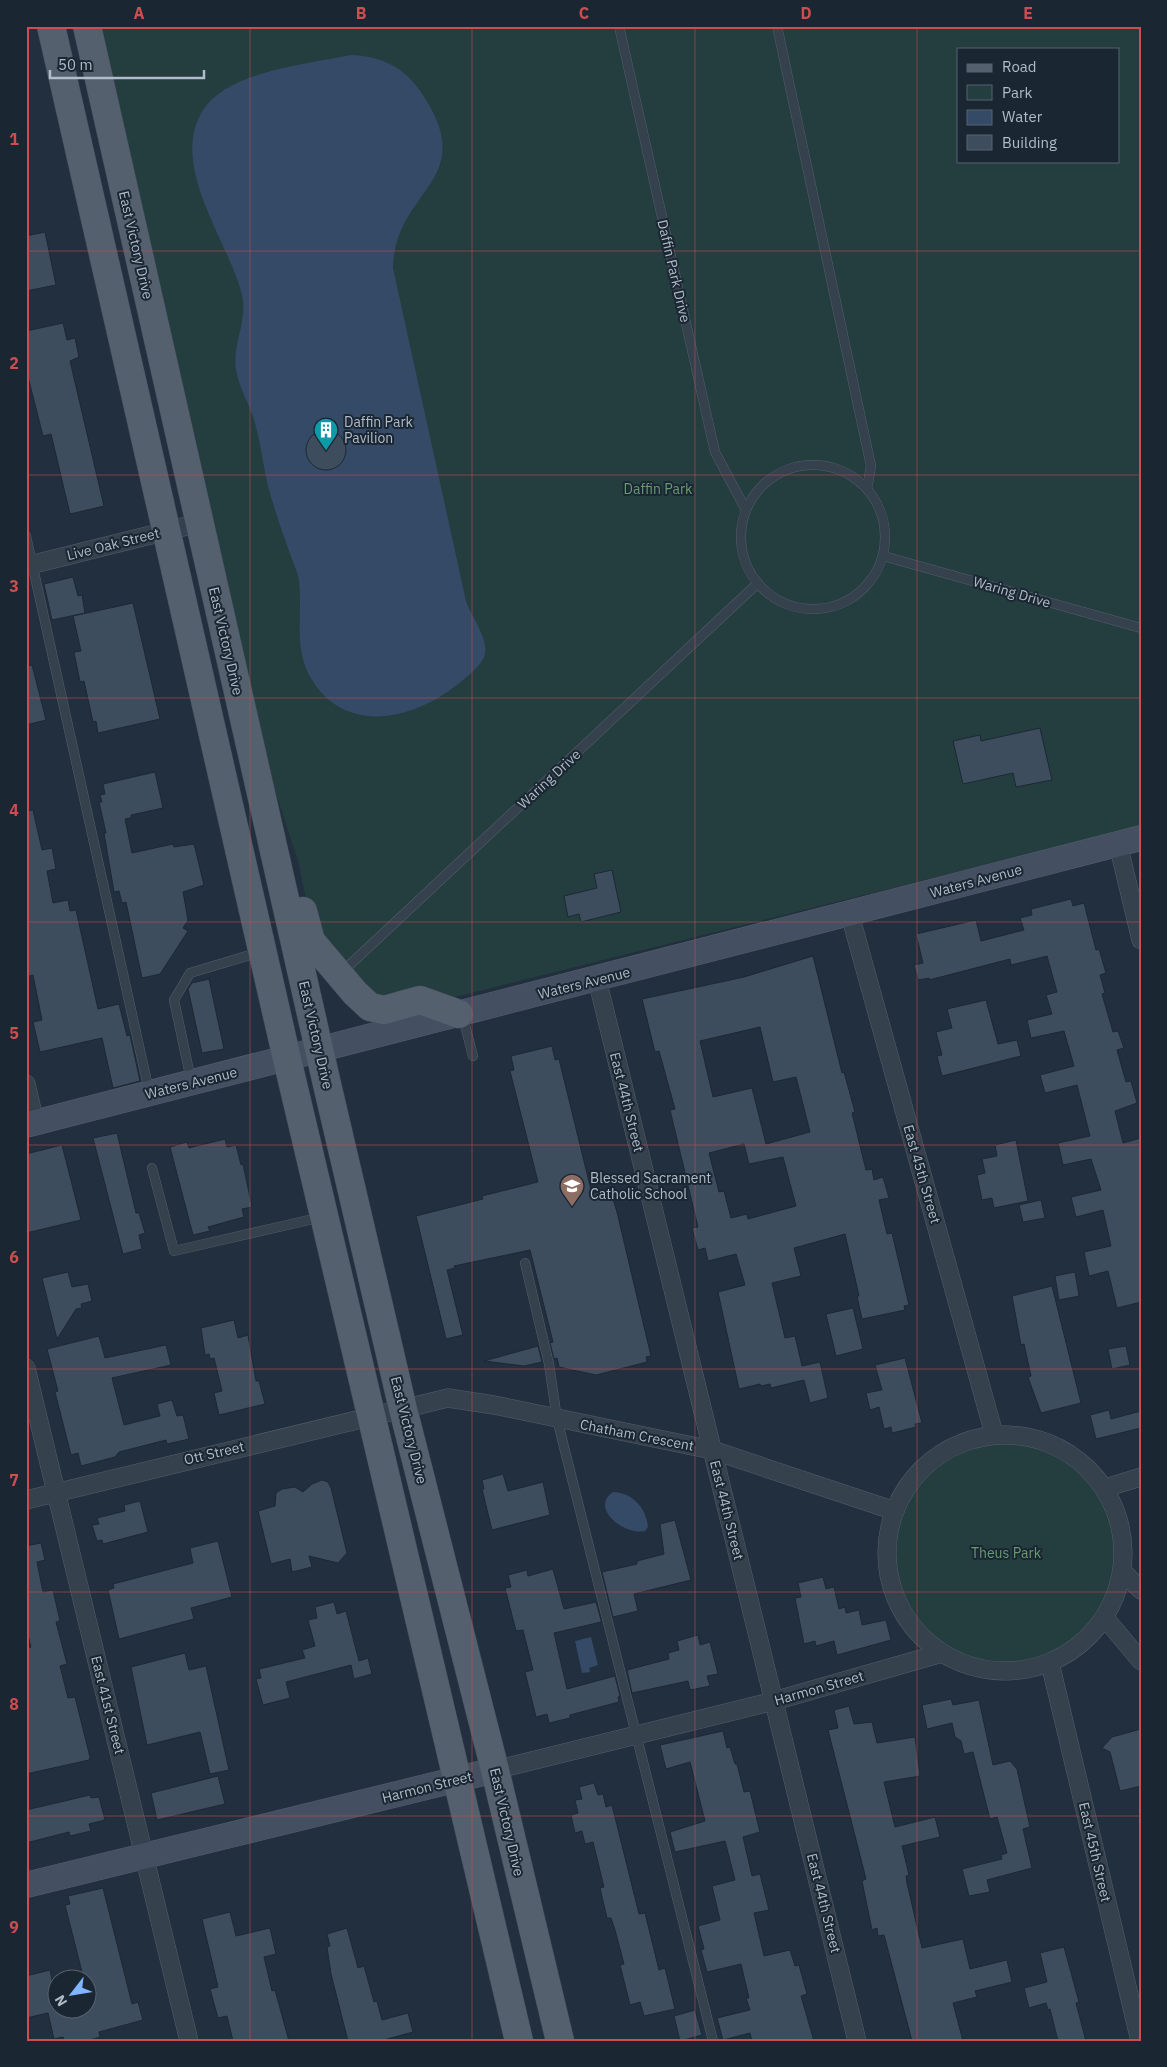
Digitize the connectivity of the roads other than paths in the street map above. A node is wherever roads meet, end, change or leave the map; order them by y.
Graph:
1 (51, 26) edge
2 (619, 26) edge
3 (777, 26) edge
4 (84, 29) edge
5 (867, 489) junction
6 (746, 510) junction
7 (199, 523) junction
8 (166, 531) junction
9 (26, 536) edge
10 (883, 556) junction
11 (29, 565) edge
12 (758, 583) junction
13 (1141, 628) edge
14 (258, 783) junction
15 (1129, 841) edge
16 (850, 915) junction
17 (1141, 940) edge
18 (262, 951) junction
19 (339, 975) junction
20 (596, 980) junction
21 (461, 1014) junction
22 (319, 1050) junction
23 (473, 1056) dead end
24 (286, 1059) junction
25 (192, 1083) junction
26 (26, 1084) edge
27 (149, 1094) junction
28 (31, 1124) edge
29 (152, 1168) dead end
30 (324, 1217) junction
31 (525, 1263) dead end
32 (26, 1368) edge
33 (403, 1409) junction
34 (371, 1417) junction
35 (557, 1419) junction
36 (994, 1434) junction
37 (712, 1450) junction
38 (1141, 1477) edge
39 (1104, 1488) junction
40 (56, 1492) junction
41 (26, 1500) edge
42 (894, 1510) junction
43 (1123, 1572) junction
44 (1141, 1590) edge
45 (1104, 1618) junction
46 (942, 1653) junction
47 (1141, 1661) edge
48 (1050, 1663) junction
49 (774, 1701) junction
50 (636, 1735) junction
51 (495, 1770) junction
52 (457, 1779) junction
53 (144, 1856) junction
54 (26, 1885) edge
55 (189, 2041) edge
56 (519, 2041) edge
57 (560, 2041) edge
58 (713, 2041) edge
59 (857, 2041) edge
60 (1140, 2041) edge

1 - 8 main road
2 - 6 lane, Daffin Park Drive
3 - 5 lane
4 - 7 main road, East Victory Drive
5 - 6 lane
5 - 10 lane
6 - 12 lane
7 - 8 street, Live Oak Street
7 - 14 main road, East Victory Drive
8 - 11 street, Live Oak Street
8 - 18 main road
9 - 11 lane
10 - 12 lane
10 - 13 lane, Waring Drive
11 - 27 lane
12 - 19 lane, Waring Drive
14 - 19 main road
14 - 22 main road, East Victory Drive
15 - 16 main road, Waters Avenue
15 - 17 street
16 - 20 main road, Waters Avenue
16 - 36 street, East 45th Street
18 - 24 main road
18 - 25 lane
19 - 21 main road
20 - 21 main road, Waters Avenue
20 - 37 street, East 44th Street
21 - 22 main road, Waters Avenue
21 - 23 lane
22 - 24 main road, Waters Avenue
22 - 33 main road, East Victory Drive
24 - 25 main road, Waters Avenue
24 - 30 main road
25 - 27 main road, Waters Avenue
26 - 28 street
27 - 28 main road, Waters Avenue
29 - 30 lane
30 - 34 main road
31 - 35 lane
32 - 40 street, East 41st Street
33 - 34 street, Ott Street
33 - 35 street, Chatham Crescent
33 - 51 main road, East Victory Drive
34 - 40 street, Ott Street
34 - 52 main road
35 - 37 street, Chatham Crescent
35 - 50 lane
36 - 39 street
36 - 42 street
37 - 42 street, Chatham Crescent
37 - 49 street, East 44th Street
38 - 39 street
39 - 43 street
40 - 41 street, Ott Street
40 - 53 street, East 41st Street
42 - 46 street
43 - 44 street
43 - 45 street
45 - 47 street
45 - 48 street
46 - 48 street
46 - 49 street, Harmon Street
48 - 60 street, East 45th Street
49 - 50 street, Harmon Street
49 - 59 street, East 44th Street
50 - 51 street, Harmon Street
50 - 58 lane
51 - 52 main road, Harmon Street
51 - 57 main road, East Victory Drive
52 - 53 main road, Harmon Street
52 - 56 main road
53 - 54 main road, Harmon Street
53 - 55 street, East 41st Street

